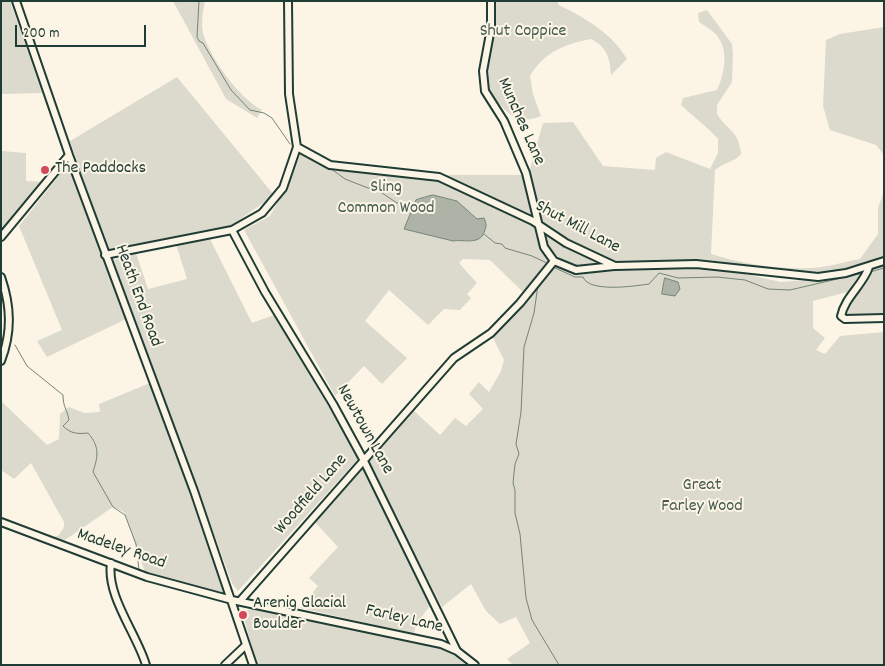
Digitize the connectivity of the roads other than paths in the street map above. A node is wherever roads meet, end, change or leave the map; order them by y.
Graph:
1 (16, 1) edge
2 (288, 1) edge
3 (491, 1) edge
4 (297, 147) junction
5 (68, 155) junction
6 (540, 225) junction
7 (232, 230) junction
8 (1, 237) edge
9 (105, 255) junction
10 (554, 261) junction
11 (884, 261) edge
12 (615, 266) junction
13 (868, 270) junction
14 (1, 277) edge
15 (884, 318) edge
16 (1, 361) edge
17 (363, 459) junction
18 (1, 522) edge
19 (111, 563) junction
20 (232, 600) junction
21 (240, 601) junction
22 (246, 645) junction
23 (457, 651) junction
24 (146, 665) edge
25 (225, 665) edge
26 (252, 665) edge
27 (475, 665) edge

1 - 5 street, Heath End Road
2 - 4 street
3 - 6 street, Munches Lane
4 - 6 street, Shut Mill Lane
4 - 7 street
5 - 8 street
5 - 9 street, Heath End Road
6 - 10 street
6 - 12 street, Shut Mill Lane
7 - 9 street
7 - 17 street, Newtown Lane
9 - 20 street, Heath End Road
10 - 12 street
10 - 17 street, Woodfield Lane
11 - 13 street, Shut Mill Lane
12 - 13 street, Shut Mill Lane
13 - 15 street
14 - 16 street
17 - 21 street, Woodfield Lane
17 - 23 street, Newtown Lane
18 - 19 street, Madeley Road
19 - 20 street, Madeley Road
19 - 24 street
20 - 21 street, Farley Lane
20 - 22 street, Heath End Road
21 - 23 street, Farley Lane
22 - 25 street
22 - 26 street, Heath End Road
23 - 27 street, Farley Lane

